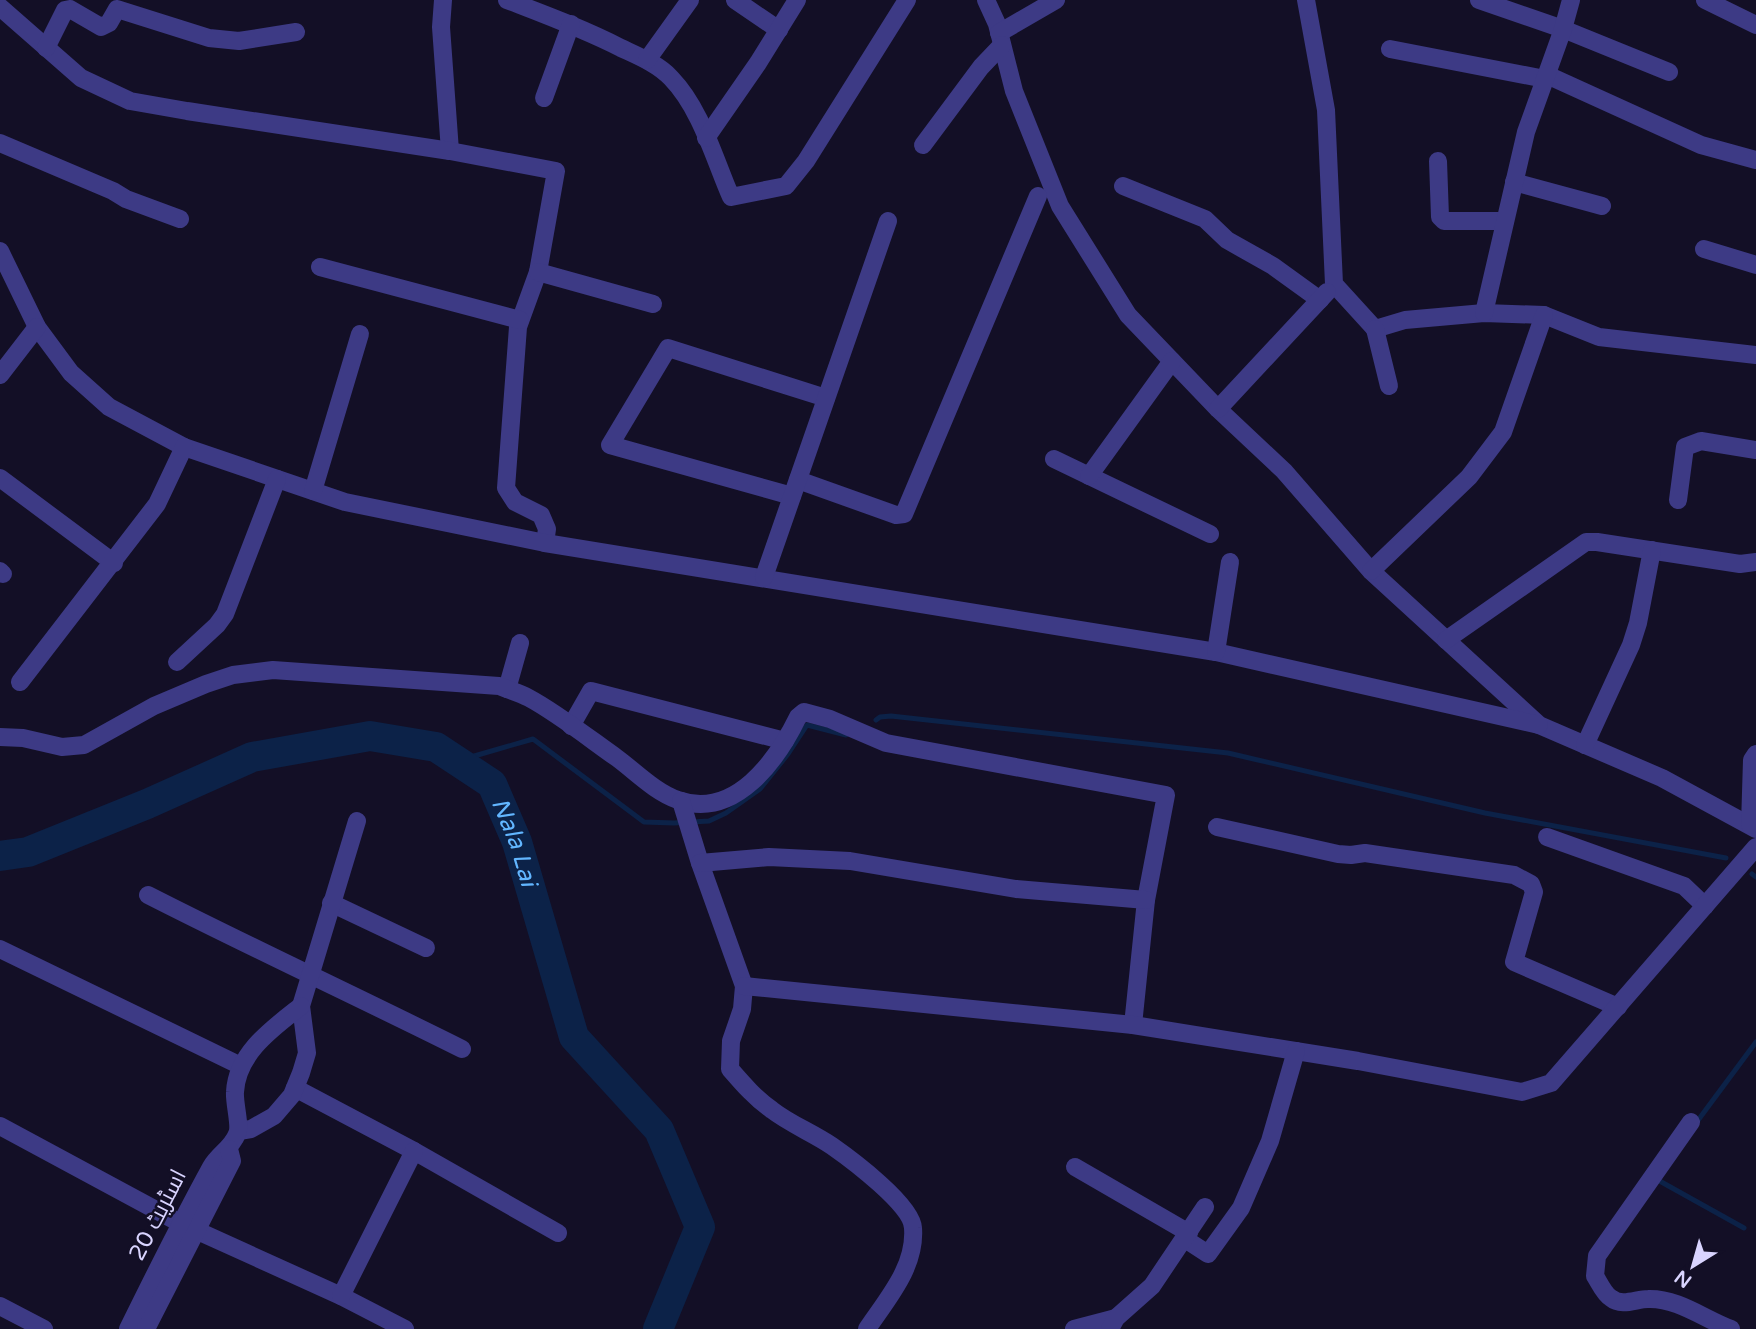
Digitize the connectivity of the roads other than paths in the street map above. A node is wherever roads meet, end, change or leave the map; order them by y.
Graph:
1 (443, 0) edge
2 (507, 0) edge
3 (690, 0) edge
4 (735, 0) edge
5 (797, 0) edge
6 (907, 0) edge
7 (986, 0) edge
8 (1056, 0) edge
9 (1306, 0) edge
10 (1479, 0) edge
11 (1571, 0) edge
12 (1705, 0) edge
13 (0, 7) edge
14 (571, 24) junction
15 (1756, 25) edge
16 (1563, 29) junction
17 (779, 30) junction
18 (296, 32) dead end
19 (1001, 39) junction
20 (46, 48) junction
21 (1390, 49) dead end
22 (647, 60) junction
23 (1669, 72) dead end
24 (1546, 77) junction
25 (544, 98) dead end
26 (706, 138) junction
27 (0, 143) edge
28 (923, 145) dead end
29 (450, 151) junction
30 (1756, 160) edge
31 (1438, 161) dead end
32 (1514, 181) junction
33 (1123, 186) dead end
34 (1038, 196) dead end
35 (1602, 206) dead end
36 (180, 219) dead end
37 (888, 221) dead end
38 (1505, 221) junction
39 (1704, 249) dead end
40 (0, 251) edge
41 (1756, 265) edge
42 (320, 267) dead end
43 (538, 272) junction
44 (1334, 284) junction
45 (1320, 300) junction
46 (653, 304) dead end
47 (1484, 313) junction
48 (1545, 315) junction
49 (520, 320) junction
50 (37, 327) junction
51 (1375, 329) junction
52 (360, 334) dead end
53 (1756, 355) edge
54 (1172, 362) junction
55 (0, 375) edge
56 (1389, 386) dead end
57 (826, 398) junction
58 (1218, 409) junction
59 (184, 447) junction
60 (1756, 450) edge
61 (1054, 459) dead end
62 (1089, 476) junction
63 (0, 478) edge
64 (277, 479) junction
65 (795, 488) junction
66 (313, 491) junction
67 (1678, 500) dead end
68 (1210, 534) dead end
69 (545, 543) junction
70 (1652, 550) junction
71 (1230, 562) dead end
72 (1756, 562) edge
73 (114, 563) junction
74 (1371, 572) junction
75 (764, 577) junction
76 (1446, 640) junction
77 (520, 643) dead end
78 (1216, 652) junction
79 (177, 662) dead end
80 (20, 682) dead end
81 (507, 689) junction
82 (1539, 725) junction
83 (571, 726) junction
84 (0, 737) edge
85 (785, 740) junction
86 (1585, 745) junction
87 (1756, 754) edge
88 (681, 801) junction
89 (357, 821) dead end
90 (1217, 827) dead end
91 (1753, 827) edge
92 (1547, 836) dead end
93 (1756, 847) edge
94 (700, 863) junction
95 (148, 895) dead end
96 (1146, 900) junction
97 (331, 903) junction
98 (1705, 906) junction
99 (0, 948) edge
100 (426, 948) dead end
101 (312, 974) junction
102 (744, 986) junction
103 (301, 1006) junction
104 (1618, 1007) junction
105 (1133, 1025) junction
106 (463, 1049) dead end
107 (1296, 1051) junction
108 (241, 1066) junction
109 (295, 1088) junction
110 (1691, 1122) dead end
111 (0, 1126) edge
112 (239, 1131) junction
113 (414, 1151) junction
114 (1075, 1167) dead end
115 (1205, 1207) dead end
116 (188, 1227) junction
117 (558, 1233) dead end
118 (1187, 1236) junction
119 (341, 1296) junction
120 (0, 1306) edge
121 (1113, 1324) edge
122 (44, 1329) edge
123 (128, 1329) edge
124 (146, 1329) edge
125 (404, 1329) edge
126 (867, 1329) edge
127 (1074, 1329) edge
128 (1731, 1329) edge

1 - 29 street
2 - 14 street
3 - 22 street
4 - 17 street
5 - 17 street
6 - 26 street
7 - 19 street
8 - 19 street
9 - 44 street
10 - 16 street
11 - 16 street
12 - 15 street
13 - 20 street
14 - 22 street
14 - 25 street
16 - 23 street
16 - 24 street
17 - 26 street
18 - 20 street
19 - 28 street
19 - 54 street
20 - 29 street
21 - 24 street
22 - 26 street
24 - 30 street
24 - 32 street
27 - 36 street
29 - 43 street
31 - 38 street
32 - 35 street
32 - 38 street
33 - 45 street
34 - 65 street
37 - 57 street
38 - 47 street
39 - 41 street
40 - 50 street
42 - 49 street
43 - 46 street
43 - 49 street
44 - 45 street
44 - 51 street
45 - 58 street
47 - 48 street
47 - 51 street
48 - 53 street
48 - 74 street
49 - 69 street
50 - 55 street
50 - 59 street
51 - 56 street
52 - 66 street
54 - 58 street
54 - 62 street
57 - 65 street
57 - 65 street
58 - 74 street
59 - 64 street
59 - 73 street
60 - 67 street
61 - 62 street
62 - 68 street
63 - 73 street
64 - 66 street
64 - 79 street
65 - 75 street
66 - 69 street
69 - 75 street
70 - 72 street
70 - 76 street
70 - 86 street
71 - 78 street
73 - 80 street
74 - 76 street
75 - 78 street
76 - 82 street
77 - 81 street
78 - 82 street
81 - 83 street
81 - 84 street
82 - 86 street
83 - 85 street
83 - 88 street
85 - 88 street
85 - 96 street
86 - 91 street
87 - 91 street
88 - 94 street
89 - 97 street
90 - 104 street
92 - 98 street
93 - 98 street
94 - 96 street
94 - 102 street
95 - 101 street
96 - 105 street
97 - 100 street
97 - 101 street
98 - 104 street
99 - 108 street
101 - 103 street
101 - 106 street
102 - 105 street
102 - 126 street
103 - 108 street
103 - 109 street
104 - 107 street
105 - 107 street
107 - 118 street
108 - 112 street
109 - 112 street
109 - 113 street
110 - 128 street
111 - 116 street
112 - 116 street, اسٹریٹ 20
113 - 117 street
113 - 119 street
114 - 118 street
115 - 118 street
116 - 119 street
116 - 123 street, اسٹریٹ 20
116 - 124 street
118 - 121 street
119 - 125 street
120 - 122 street
121 - 127 street

